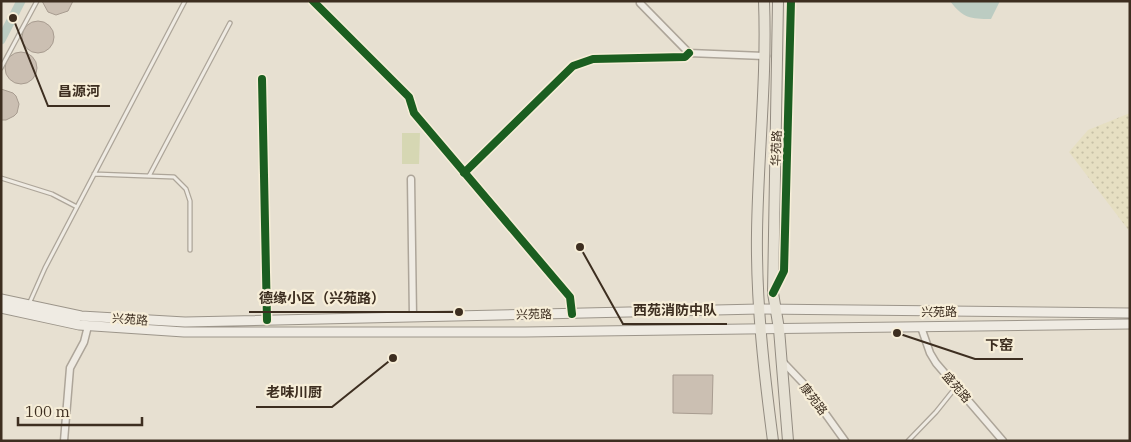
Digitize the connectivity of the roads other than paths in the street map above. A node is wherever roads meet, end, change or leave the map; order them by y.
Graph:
1 (37, 1) edge
2 (185, 1) edge
3 (312, 1) edge
4 (764, 1) edge
5 (778, 1) edge
6 (639, 2) edge
7 (230, 23) dead end
8 (689, 52) junction
9 (766, 56) junction
10 (1, 68) edge
11 (262, 79) dead end
12 (464, 173) junction
13 (94, 174) junction
14 (149, 176) junction
15 (1, 178) edge
16 (411, 179) dead end
17 (77, 207) junction
18 (190, 250) dead end
19 (1, 298) edge
20 (29, 304) junction
21 (1, 308) edge
22 (759, 309) junction
23 (776, 310) junction
24 (1130, 312) edge
25 (572, 314) junction
26 (413, 317) junction
27 (266, 320) junction
28 (1130, 324) edge
29 (88, 326) junction
30 (920, 327) junction
31 (779, 328) junction
32 (761, 329) junction
33 (781, 360) junction
34 (956, 386) junction
35 (64, 441) edge
36 (773, 441) edge
37 (788, 441) edge
38 (845, 441) edge
39 (908, 441) edge
40 (1003, 441) edge

1 - 10 lane
2 - 13 lane
3 - 12 street
4 - 9 main road, 华苑路
5 - 23 main road, 华苑路
6 - 8 street
7 - 14 lane
8 - 9 street
8 - 12 street
9 - 22 main road, 华苑路
11 - 27 street
12 - 25 street
13 - 14 lane
13 - 17 lane
14 - 18 lane
15 - 17 lane
16 - 26 street
17 - 20 lane
19 - 20 main road, 兴苑路
20 - 27 main road, 兴苑路
21 - 29 main road, 兴苑路
22 - 23 main road, 兴苑路
22 - 25 main road, 兴苑路
22 - 32 main road, 华苑路
23 - 24 main road, 兴苑路
23 - 31 main road, 华苑路
25 - 26 main road, 兴苑路
26 - 27 main road, 兴苑路
28 - 30 main road, 兴苑路
29 - 32 main road, 兴苑路
29 - 35 street
30 - 31 main road, 兴苑路
30 - 34 street, 盛苑路
31 - 32 main road, 兴苑路
31 - 33 main road, 华苑路
32 - 36 main road, 华苑路
33 - 37 main road, 华苑路
33 - 38 street, 康苑路
34 - 39 lane
34 - 40 street, 盛苑路

